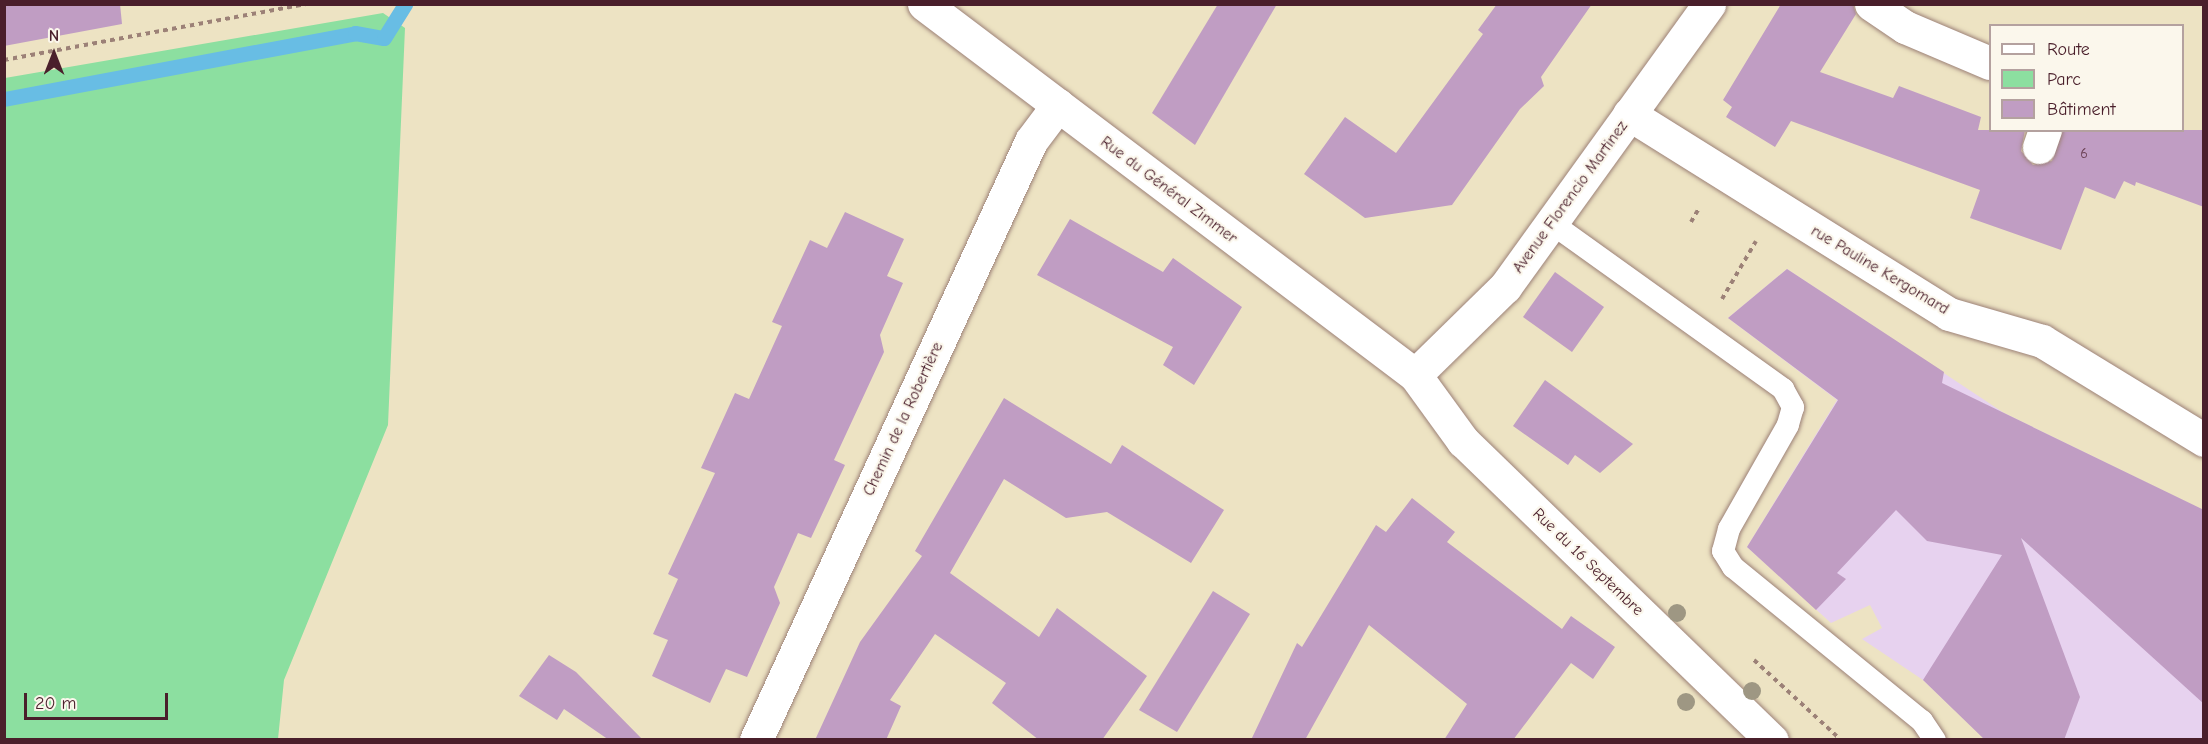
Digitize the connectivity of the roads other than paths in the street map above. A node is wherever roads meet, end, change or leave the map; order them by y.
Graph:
1 (924, 4) edge
2 (1709, 4) edge
3 (1870, 4) edge
4 (1989, 63) edge
5 (1058, 105) junction
6 (1629, 114) junction
7 (1550, 222) junction
8 (1415, 375) junction
9 (2204, 440) edge
10 (756, 740) edge
11 (1772, 740) edge
12 (1935, 740) edge

1 - 5 street, Rue du Général Zimmer
2 - 6 street, Avenue Florencio Martinez
3 - 4 street
5 - 8 street, Rue du Général Zimmer
5 - 10 street, Chemin de la Robertière
6 - 7 street, Avenue Florencio Martinez
6 - 9 street, rue Pauline Kergomard
7 - 8 street, Avenue Florencio Martinez
7 - 12 lane
8 - 11 street, Rue du 16 Septembre

